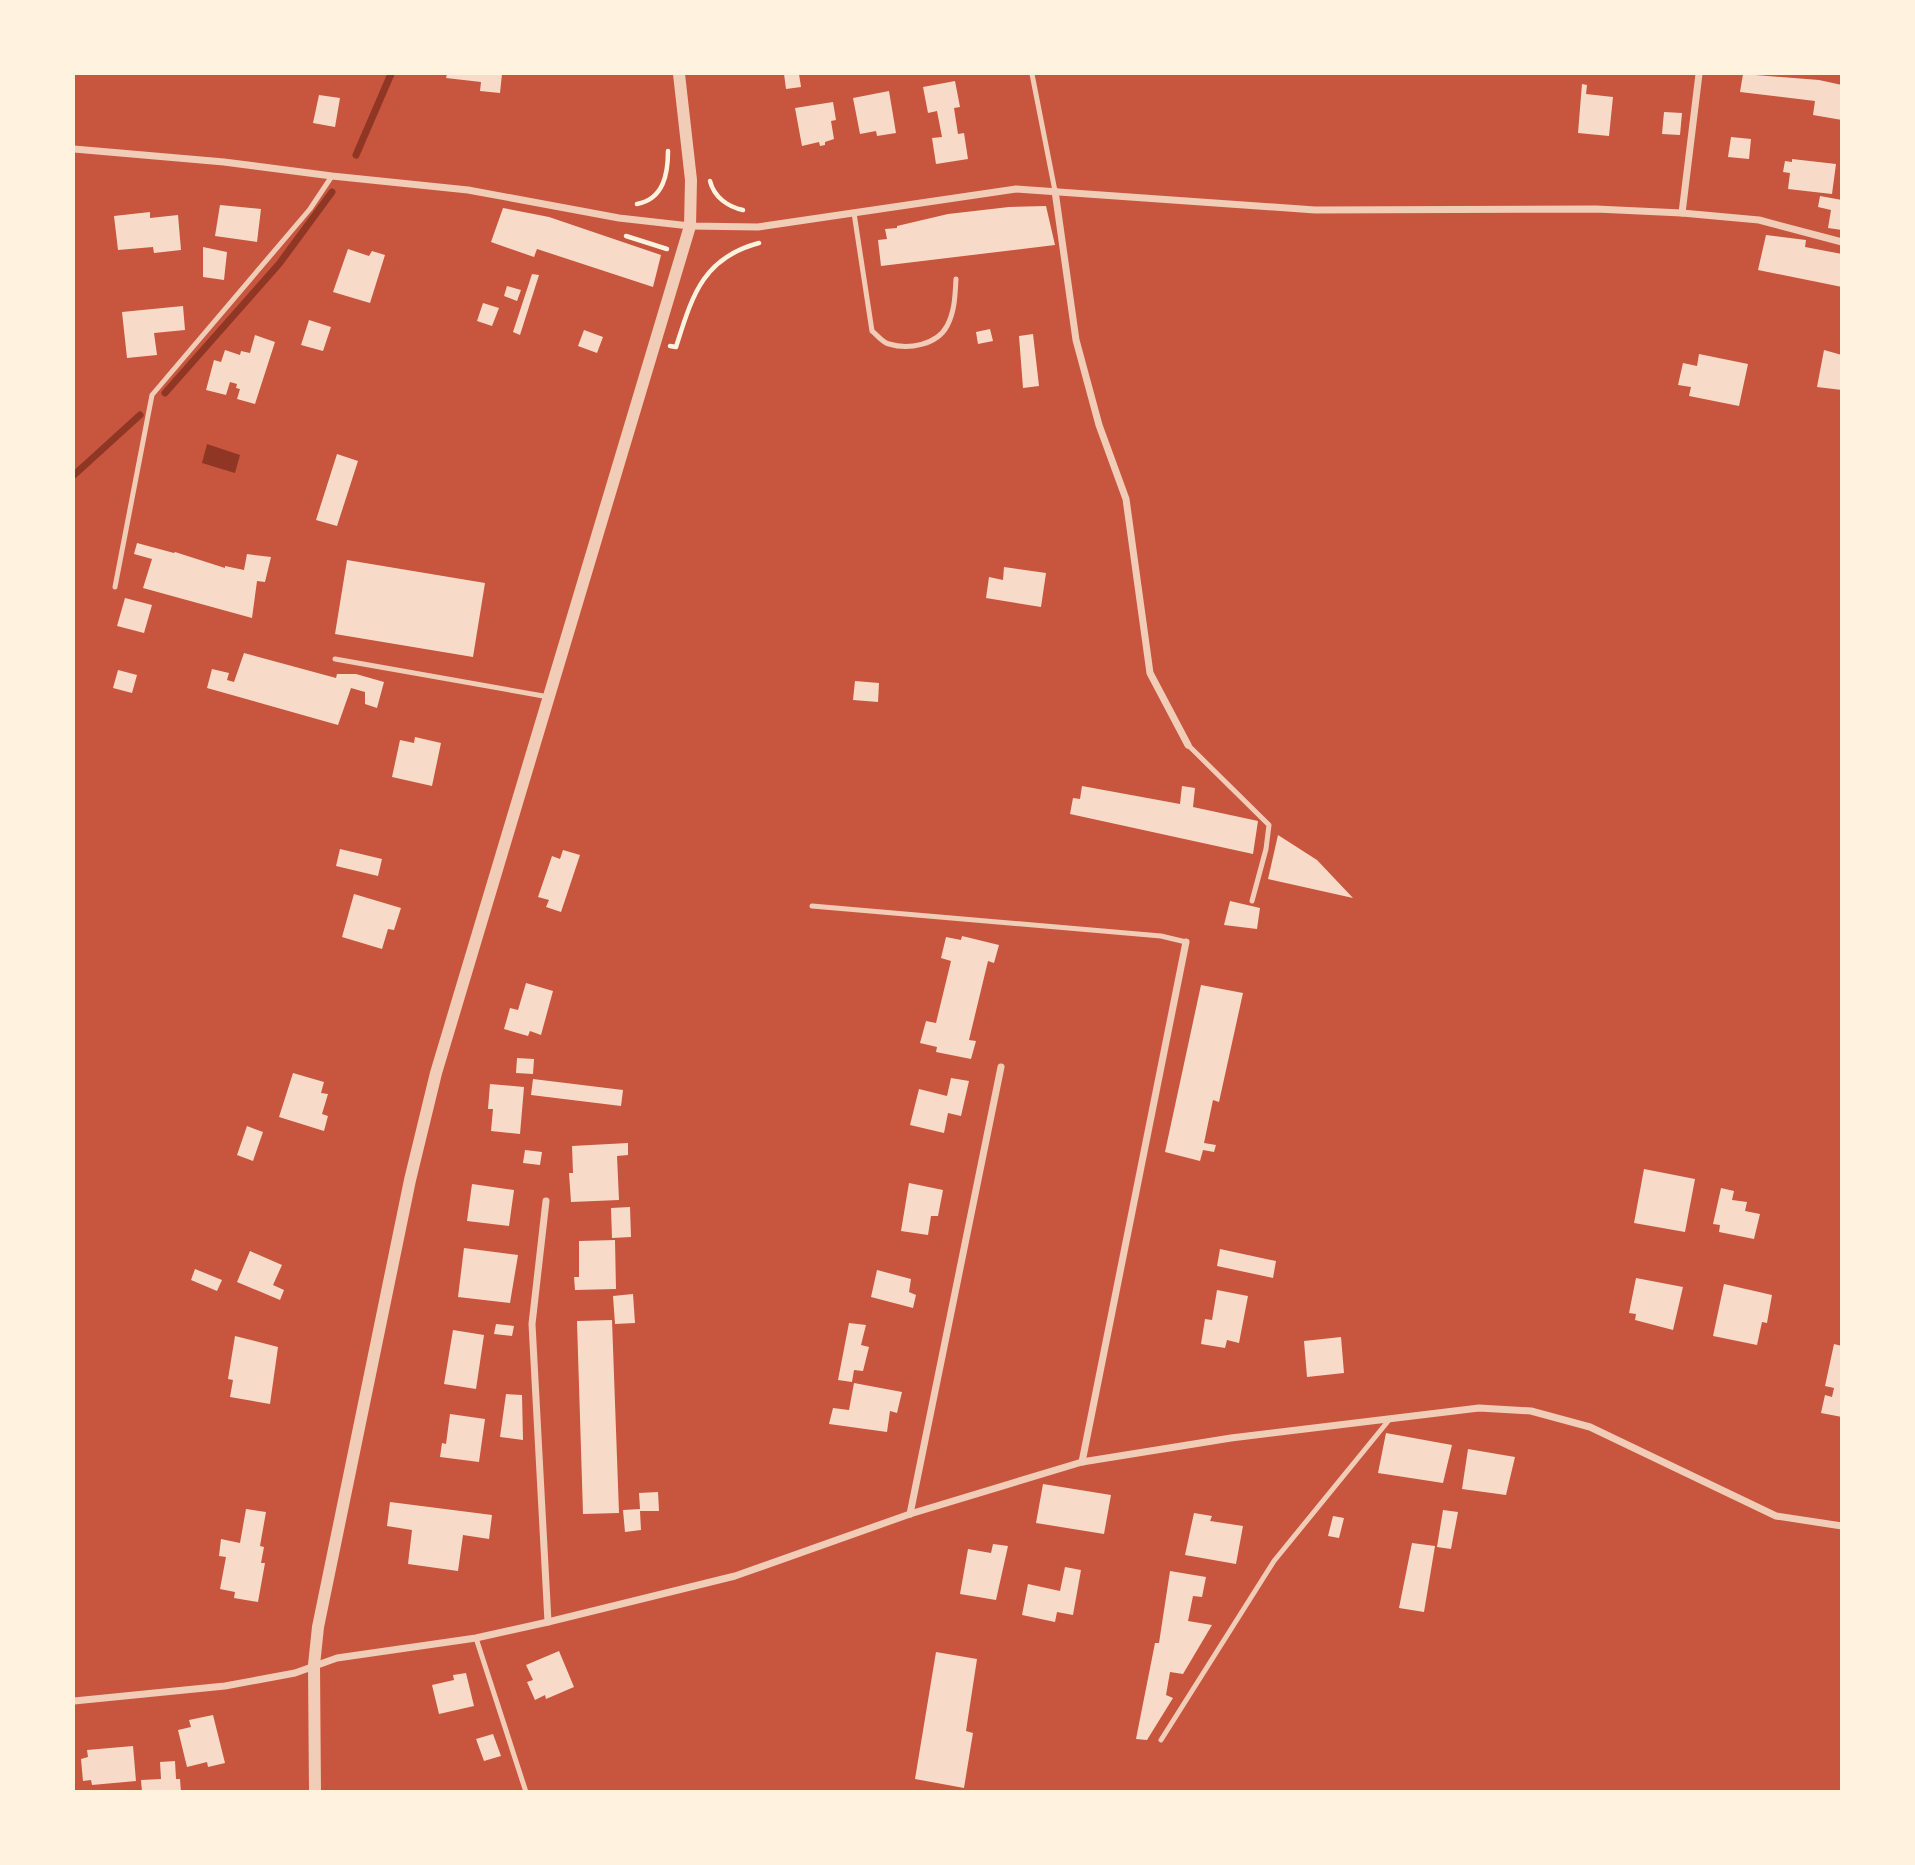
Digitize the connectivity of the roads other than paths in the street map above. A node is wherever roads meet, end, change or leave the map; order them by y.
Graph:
1 (679, 74) edge
2 (1032, 74) edge
3 (1699, 74) edge
4 (74, 149) edge
5 (332, 176) junction
6 (1055, 191) junction
7 (854, 213) junction
8 (1682, 214) junction
9 (690, 226) junction
10 (1842, 242) edge
11 (956, 279) dead end
12 (115, 587) dead end
13 (335, 659) dead end
14 (549, 697) junction
15 (1188, 746) joint
16 (1252, 901) dead end
17 (812, 906) dead end
18 (1186, 942) joint
19 (1001, 1067) dead end
20 (546, 1201) dead end
21 (1389, 1420) junction
22 (1082, 1462) junction
23 (910, 1514) junction
24 (1842, 1526) edge
25 (548, 1622) junction
26 (476, 1638) junction
27 (314, 1665) junction
28 (74, 1701) edge
29 (1161, 1740) dead end
30 (315, 1791) edge
31 (526, 1791) edge

1 - 9 street
2 - 6 lane
3 - 8 street
4 - 5 street
5 - 9 street
5 - 12 lane
6 - 7 street
6 - 8 street
6 - 15 street
7 - 9 street
7 - 11 lane
8 - 10 street
9 - 14 street
13 - 14 lane
14 - 27 street
15 - 16 lane
17 - 18 lane
18 - 22 street
19 - 23 street
20 - 25 street
21 - 22 street
21 - 24 street
21 - 29 lane
22 - 23 street
23 - 25 street
25 - 26 street
26 - 27 street
26 - 31 lane
27 - 28 street
27 - 30 street

